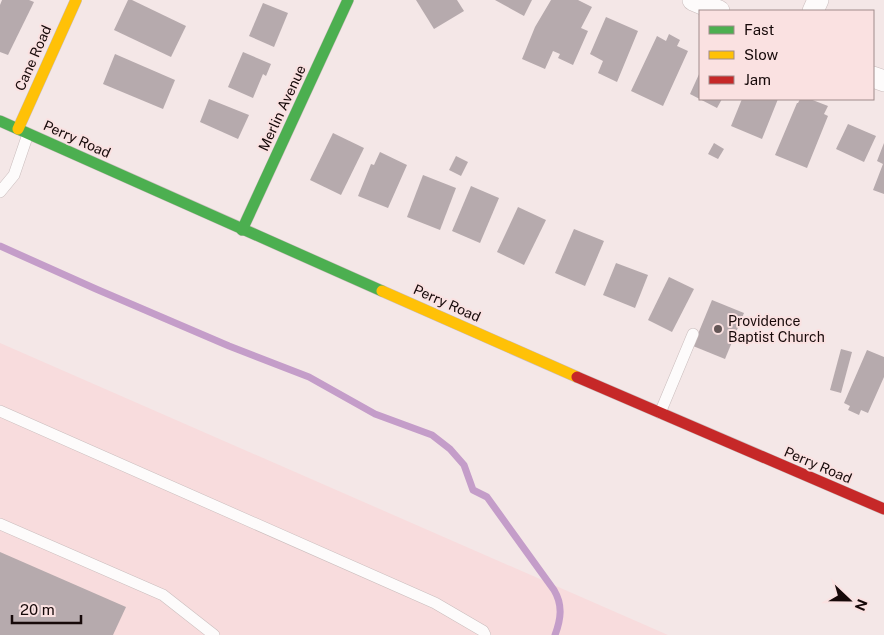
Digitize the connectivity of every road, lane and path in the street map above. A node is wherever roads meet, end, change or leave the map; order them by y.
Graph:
1 (76, 0) edge
2 (348, 0) edge
3 (693, 0) edge
4 (717, 10) edge
5 (0, 121) edge
6 (23, 131) junction
7 (0, 192) edge
8 (242, 230) junction
9 (693, 334) dead end
10 (0, 411) edge
11 (660, 413) junction
12 (884, 509) edge
13 (0, 524) edge
14 (214, 635) edge
15 (485, 635) edge

1 - 6 main road, Cane Road
2 - 8 main road, Merlin Avenue
3 - 4 street
5 - 6 main road, Perry Road
6 - 7 lane
6 - 8 main road, Perry Road
8 - 11 main road, Perry Road
9 - 11 lane
10 - 15 lane
11 - 12 main road, Perry Road
13 - 14 lane

